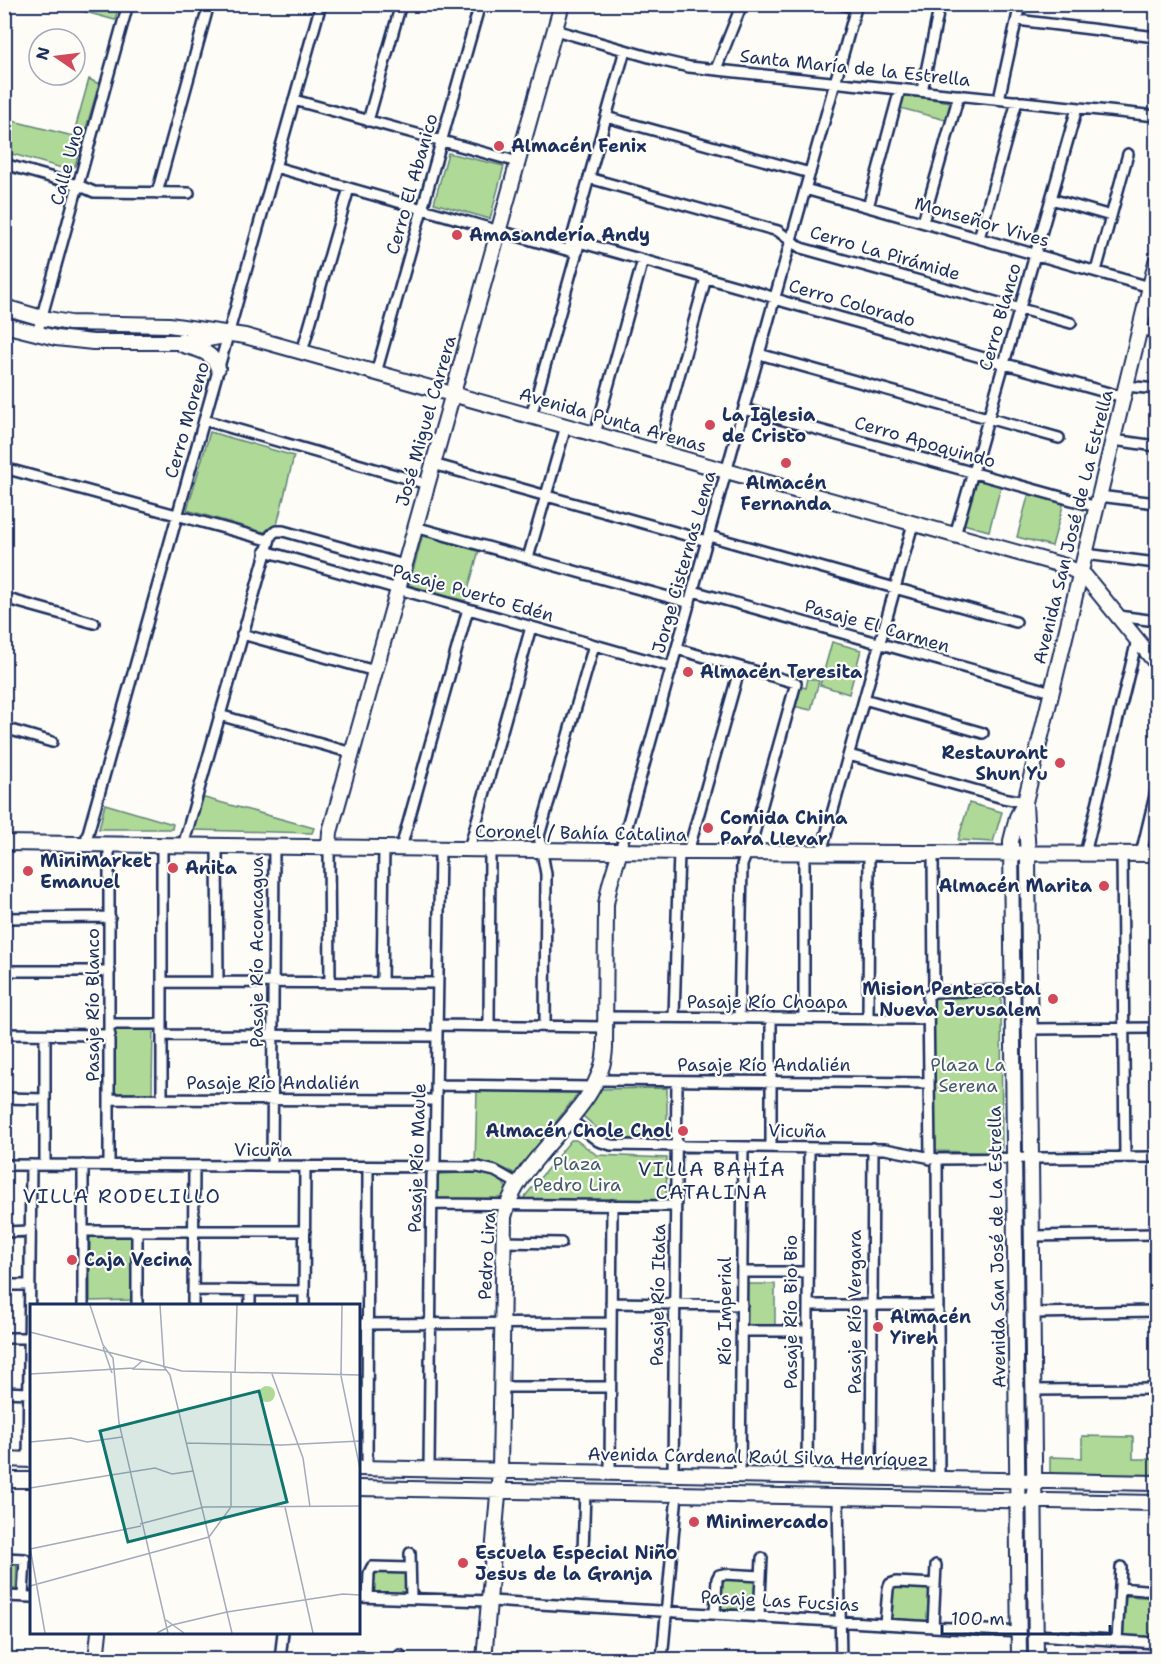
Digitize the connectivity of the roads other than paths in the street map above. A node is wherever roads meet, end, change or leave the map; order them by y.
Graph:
1 (128, 4) edge
2 (209, 4) edge
3 (321, 4) edge
4 (401, 4) edge
5 (480, 4) edge
6 (742, 4) edge
7 (840, 4) edge
8 (924, 4) edge
9 (1020, 4) edge
10 (558, 5) edge
11 (856, 6) edge
12 (940, 6) edge
13 (1017, 20) junction
14 (555, 30) junction
15 (1156, 37) edge
16 (625, 50) junction
17 (716, 69) junction
18 (835, 82) junction
19 (900, 89) junction
20 (922, 91) junction
21 (959, 95) junction
22 (999, 99) junction
23 (294, 100) junction
24 (1017, 101) junction
25 (1077, 108) junction
26 (1156, 116) edge
27 (606, 117) junction
28 (368, 121) junction
29 (441, 141) junction
30 (1128, 154) dead end
31 (518, 162) junction
32 (4, 164) edge
33 (275, 167) junction
34 (810, 173) junction
35 (589, 178) junction
36 (78, 185) junction
37 (348, 188) junction
38 (805, 189) junction
39 (157, 193) junction
40 (189, 193) dead end
41 (1051, 199) junction
42 (868, 207) junction
43 (422, 209) junction
44 (1111, 216) junction
45 (923, 222) junction
46 (498, 231) junction
47 (979, 238) junction
48 (791, 240) junction
49 (576, 241) junction
50 (573, 252) junction
51 (1035, 254) junction
52 (643, 260) junction
53 (1156, 262) edge
54 (1096, 271) junction
55 (706, 278) junction
56 (1150, 287) junction
57 (775, 298) junction
58 (4, 307) edge
59 (1020, 309) junction
60 (42, 318) junction
61 (1071, 324) dead end
62 (4, 325) edge
63 (1140, 330) junction
64 (1156, 332) edge
65 (37, 334) junction
66 (228, 334) junction
67 (175, 342) junction
68 (302, 352) junction
69 (759, 354) junction
70 (1004, 364) junction
71 (218, 368) junction
72 (376, 373) junction
73 (1156, 389) edge
74 (1125, 391) junction
75 (452, 394) junction
76 (744, 409) junction
77 (531, 416) junction
78 (988, 418) junction
79 (204, 420) junction
80 (566, 426) junction
81 (595, 434) junction
82 (1059, 438) dead end
83 (1113, 440) junction
84 (1156, 446) edge
85 (657, 452) junction
86 (433, 464) junction
87 (4, 468) edge
88 (727, 471) junction
89 (973, 473) junction
90 (427, 484) junction
91 (546, 496) junction
92 (1098, 502) junction
93 (1156, 504) edge
94 (177, 516) junction
95 (913, 524) junction
96 (415, 527) junction
97 (955, 535) junction
98 (708, 539) junction
99 (268, 540) junction
100 (265, 551) junction
101 (1085, 554) junction
102 (528, 558) junction
103 (1156, 563) edge
104 (405, 566) junction
105 (1081, 573) junction
106 (895, 588) junction
107 (398, 589) junction
108 (693, 591) junction
109 (4, 598) edge
110 (690, 603) junction
111 (468, 609) junction
112 (1118, 616) junction
113 (1156, 621) edge
114 (1016, 622) dead end
115 (94, 623) dead end
116 (531, 627) junction
117 (242, 634) junction
118 (1137, 640) junction
119 (879, 644) junction
120 (594, 645) junction
121 (677, 649) junction
122 (1156, 663) edge
123 (672, 667) junction
124 (740, 667) junction
125 (375, 671) junction
126 (1052, 692) junction
127 (864, 699) junction
128 (219, 715) junction
129 (4, 728) edge
130 (983, 732) dead end
131 (52, 742) dead end
132 (352, 753) junction
133 (849, 755) junction
134 (1156, 791) edge
135 (1025, 802) junction
136 (4, 843) edge
137 (85, 844) junction
138 (109, 845) junction
139 (162, 845) junction
140 (183, 846) junction
141 (218, 846) junction
142 (274, 847) junction
143 (329, 848) junction
144 (384, 848) junction
145 (401, 848) junction
146 (440, 849) junction
147 (469, 849) junction
148 (490, 850) junction
149 (541, 850) junction
150 (620, 851) junction
151 (684, 852) junction
152 (746, 852) junction
153 (804, 853) junction
154 (821, 853) junction
155 (869, 853) junction
156 (933, 854) junction
157 (1027, 854) junction
158 (1085, 854) junction
159 (1122, 854) junction
160 (1141, 854) junction
161 (1156, 854) edge
162 (1011, 855) junction
163 (110, 917) junction
164 (4, 918) edge
165 (4, 971) edge
166 (110, 971) junction
167 (162, 982) junction
168 (218, 982) junction
169 (273, 982) junction
170 (330, 982) junction
171 (382, 983) junction
172 (437, 983) junction
173 (1012, 990) junction
174 (932, 993) junction
175 (674, 1017) junction
176 (739, 1018) junction
177 (771, 1018) junction
178 (804, 1018) junction
179 (868, 1019) junction
180 (928, 1019) junction
181 (606, 1022) junction
182 (110, 1024) junction
183 (162, 1024) junction
184 (437, 1025) junction
185 (489, 1026) junction
186 (545, 1026) junction
187 (1156, 1028) edge
188 (1030, 1029) junction
189 (1124, 1029) junction
190 (4, 1034) edge
191 (45, 1035) junction
192 (110, 1035) junction
193 (162, 1035) junction
194 (273, 1035) junction
195 (437, 1036) junction
196 (677, 1081) junction
197 (771, 1081) junction
198 (596, 1083) junction
199 (929, 1083) junction
200 (436, 1085) junction
201 (4, 1098) edge
202 (45, 1099) junction
203 (110, 1099) junction
204 (162, 1099) junction
205 (273, 1100) junction
206 (436, 1101) junction
207 (569, 1119) junction
208 (676, 1146) junction
209 (743, 1147) junction
210 (771, 1147) junction
211 (809, 1148) junction
212 (873, 1148) junction
213 (1125, 1157) junction
214 (1156, 1157) edge
215 (1031, 1158) junction
216 (933, 1159) junction
217 (1014, 1159) junction
218 (4, 1165) edge
219 (31, 1165) junction
220 (45, 1165) junction
221 (83, 1165) junction
222 (109, 1165) junction
223 (194, 1166) junction
224 (273, 1166) junction
225 (305, 1166) junction
226 (368, 1167) junction
227 (434, 1167) junction
228 (518, 1184) junction
229 (432, 1204) junction
230 (507, 1204) junction
231 (612, 1205) junction
232 (675, 1206) junction
233 (30, 1231) junction
234 (83, 1231) junction
235 (137, 1231) junction
236 (194, 1231) junction
237 (4, 1232) edge
238 (304, 1232) junction
239 (1156, 1234) edge
240 (1032, 1236) junction
241 (502, 1242) junction
242 (561, 1244) dead end
243 (742, 1272) junction
244 (808, 1272) junction
245 (4, 1285) edge
246 (30, 1285) junction
247 (193, 1290) junction
248 (250, 1290) junction
249 (304, 1290) junction
250 (83, 1304) edge
251 (137, 1304) edge
252 (193, 1304) edge
253 (250, 1304) edge
254 (304, 1304) edge
255 (611, 1304) junction
256 (675, 1304) junction
257 (742, 1305) junction
258 (808, 1305) junction
259 (872, 1305) junction
260 (938, 1305) junction
261 (1156, 1311) edge
262 (1033, 1313) junction
263 (363, 1323) edge
264 (431, 1323) junction
265 (502, 1323) junction
266 (611, 1323) junction
267 (30, 1331) edge
268 (741, 1331) junction
269 (808, 1331) junction
270 (4, 1338) edge
271 (501, 1387) junction
272 (610, 1387) junction
273 (1156, 1389) edge
274 (1034, 1390) junction
275 (4, 1392) edge
276 (29, 1393) junction
277 (4, 1460) edge
278 (30, 1460) edge
279 (363, 1468) edge
280 (429, 1469) junction
281 (500, 1471) junction
282 (610, 1472) junction
283 (673, 1473) junction
284 (740, 1474) junction
285 (807, 1476) junction
286 (871, 1477) junction
287 (939, 1478) junction
288 (1017, 1479) junction
289 (4, 1480) edge
290 (30, 1480) edge
291 (1035, 1480) junction
292 (1156, 1483) edge
293 (360, 1488) edge
294 (499, 1490) junction
295 (585, 1492) junction
296 (677, 1494) junction
297 (838, 1497) junction
298 (1017, 1500) junction
299 (1035, 1500) junction
300 (1156, 1503) edge
301 (582, 1552) dead end
302 (410, 1553) dead end
303 (4, 1558) edge
304 (762, 1558) dead end
305 (936, 1565) dead end
306 (1121, 1567) dead end
307 (410, 1568) junction
308 (761, 1576) junction
309 (935, 1584) junction
310 (1120, 1588) junction
311 (1156, 1591) edge
312 (4, 1596) edge
313 (27, 1597) edge
314 (363, 1597) edge
315 (411, 1598) junction
316 (490, 1600) junction
317 (666, 1611) junction
318 (715, 1614) junction
319 (759, 1616) junction
320 (840, 1621) junction
321 (885, 1624) junction
322 (933, 1627) junction
323 (1019, 1632) junction
324 (99, 1634) edge
325 (283, 1634) edge
326 (1036, 1635) junction
327 (1117, 1641) junction
328 (1156, 1643) edge
329 (96, 1659) edge
330 (280, 1659) edge
331 (484, 1659) edge
332 (662, 1659) edge
333 (841, 1659) edge
334 (1019, 1659) edge
335 (1036, 1659) edge

1 - 36 street, Calle Uno
2 - 39 street
3 - 23 street, Cerro Moreno
4 - 28 street
5 - 29 street, Cerro El Abanico
6 - 17 street
7 - 11 street
8 - 12 street
9 - 13 street
10 - 14 main road, José Miguel Carrera
11 - 18 street, Jorge Cisternas Lema
12 - 20 street
13 - 15 street
13 - 22 street
14 - 16 street, Santa María de la Estrella
14 - 31 main road, José Miguel Carrera
16 - 17 street, Santa María de la Estrella
16 - 27 street
17 - 18 street, Santa María de la Estrella
18 - 19 street, Santa María de la Estrella
18 - 34 street, Jorge Cisternas Lema
19 - 20 street, Santa María de la Estrella
19 - 42 street
20 - 21 street, Santa María de la Estrella
21 - 22 street, Santa María de la Estrella
21 - 45 street
22 - 24 street, Santa María de la Estrella
23 - 28 street
23 - 33 street, Cerro Moreno
24 - 25 street, Santa María de la Estrella
24 - 47 street
25 - 26 street, Santa María de la Estrella
25 - 41 street, Cerro Blanco
27 - 34 street
27 - 35 street
28 - 29 street
29 - 31 street
29 - 43 street, Cerro El Abanico
30 - 44 street
31 - 46 main road, José Miguel Carrera
32 - 36 street
33 - 37 street
33 - 66 street, Cerro Moreno
34 - 38 street, Jorge Cisternas Lema
35 - 48 street, Cerro La Pirámide
35 - 49 street
36 - 39 street
36 - 60 street, Calle Uno
37 - 43 street
37 - 68 street
38 - 42 street, Monseñor Vives
38 - 48 street, Jorge Cisternas Lema
39 - 40 street
41 - 44 street
41 - 51 street, Cerro Blanco
42 - 45 street, Monseñor Vives
43 - 46 street
43 - 72 street, Cerro El Abanico
44 - 54 street
45 - 47 street, Monseñor Vives
46 - 50 street
46 - 75 main road, José Miguel Carrera
47 - 51 street, Monseñor Vives
48 - 57 street, Jorge Cisternas Lema
48 - 59 street, Cerro La Pirámide
49 - 50 street
49 - 52 street, Cerro Colorado
50 - 77 street
51 - 54 street, Monseñor Vives
51 - 59 street, Cerro Blanco
52 - 55 street, Cerro Colorado
52 - 81 street
53 - 56 main road, Avenida San José de La Estrella
54 - 56 street, Monseñor Vives
55 - 57 street, Cerro Colorado
55 - 85 street
56 - 63 main road, Avenida San José de La Estrella
57 - 69 street, Jorge Cisternas Lema
57 - 70 street, Cerro Colorado
58 - 60 main road, Avenida Punta Arenas
59 - 61 street, Cerro La Pirámide
59 - 70 street, Cerro Blanco
60 - 65 street, Calle Uno
60 - 66 main road, Avenida Punta Arenas
62 - 65 main road, Avenida Punta Arenas
63 - 64 street
63 - 74 main road, Avenida San José de La Estrella
65 - 67 main road, Avenida Punta Arenas
66 - 67 main road, Avenida Punta Arenas
66 - 68 main road, Avenida Punta Arenas
66 - 71 street, Cerro Moreno
67 - 71 main road
68 - 72 main road, Avenida Punta Arenas
69 - 76 street, Jorge Cisternas Lema
69 - 78 street
70 - 74 street, Cerro Colorado
70 - 78 street, Cerro Blanco
71 - 79 street, Cerro Moreno
72 - 75 main road, Avenida Punta Arenas
73 - 74 street, Cerro Colorado
74 - 83 main road, Avenida San José de La Estrella
75 - 77 main road, Avenida Punta Arenas
75 - 86 main road, José Miguel Carrera
76 - 88 street, Jorge Cisternas Lema
76 - 89 street, Cerro Apoquindo
77 - 80 main road, Avenida Punta Arenas
78 - 82 street
78 - 89 street, Cerro Blanco
79 - 90 street
79 - 94 street, Cerro Moreno
80 - 81 main road, Avenida Punta Arenas
80 - 91 street
81 - 85 main road, Avenida Punta Arenas
83 - 84 street
83 - 92 main road, Avenida San José de La Estrella
85 - 88 main road, Avenida Punta Arenas
86 - 90 main road, José Miguel Carrera
86 - 91 street
87 - 94 street, Pasaje Puerto Edén
88 - 95 main road, Avenida Punta Arenas
88 - 98 street, Jorge Cisternas Lema
89 - 92 street, Cerro Apoquindo
89 - 97 street, Cerro Blanco
90 - 96 main road, José Miguel Carrera
91 - 98 street
91 - 102 street
92 - 93 street, Cerro Apoquindo
92 - 101 main road, Avenida San José de La Estrella
94 - 99 street, Pasaje Puerto Edén
94 - 137 street, Cerro Moreno
95 - 97 main road, Avenida Punta Arenas
95 - 106 street
96 - 102 street
96 - 104 main road, José Miguel Carrera
97 - 105 main road, Avenida Punta Arenas
98 - 106 street
98 - 108 street, Jorge Cisternas Lema
99 - 100 street
99 - 104 street, Pasaje Puerto Edén
100 - 107 street, Pasaje Puerto Edén
100 - 117 street
101 - 103 street
101 - 105 main road, Avenida San José de La Estrella
102 - 110 street
104 - 107 main road, José Miguel Carrera
105 - 112 main road
105 - 126 main road, Avenida San José de La Estrella
106 - 114 street
106 - 119 street
107 - 111 street, Pasaje Puerto Edén
107 - 125 main road, José Miguel Carrera
108 - 110 street, Jorge Cisternas Lema
108 - 119 street, Pasaje El Carmen
109 - 115 street
110 - 121 street, Jorge Cisternas Lema
111 - 116 street, Pasaje Puerto Edén
111 - 145 street
112 - 113 street
112 - 118 main road
116 - 120 street, Pasaje Puerto Edén
116 - 147 street
117 - 125 street
117 - 128 street
118 - 122 main road
118 - 158 street
119 - 126 street, Pasaje El Carmen
119 - 127 street
120 - 123 street, Pasaje Puerto Edén
120 - 149 street
121 - 123 street, Jorge Cisternas Lema
121 - 124 street
123 - 150 street, Jorge Cisternas Lema
124 - 151 street
124 - 152 street
125 - 132 main road, José Miguel Carrera
126 - 135 main road, Avenida San José de La Estrella
127 - 130 street
127 - 133 street
128 - 132 street
128 - 140 street
129 - 131 street
132 - 143 main road, José Miguel Carrera
133 - 135 street
133 - 154 street
134 - 160 street
135 - 157 main road, Avenida San José de La Estrella
135 - 162 main road, Avenida San José de La Estrella
136 - 137 main road, Coronel / Bahía Catalina
137 - 138 main road, Coronel / Bahía Catalina
138 - 139 main road, Coronel / Bahía Catalina
138 - 163 street, Pasaje Río Blanco
139 - 140 main road, Coronel / Bahía Catalina
139 - 167 street
140 - 141 main road, Coronel / Bahía Catalina
141 - 142 main road, Coronel / Bahía Catalina
141 - 168 street
142 - 143 main road, Coronel / Bahía Catalina
142 - 169 street, Pasaje Río Aconcagua
143 - 144 main road, Coronel / Bahía Catalina
143 - 170 street
144 - 145 main road, Coronel / Bahía Catalina
144 - 171 street
145 - 146 main road, Coronel / Bahía Catalina
146 - 147 main road, Coronel / Bahía Catalina
146 - 172 street, Pasaje Río Maule
147 - 148 main road, Coronel / Bahía Catalina
148 - 149 main road, Coronel / Bahía Catalina
148 - 185 street
149 - 150 main road, Coronel / Bahía Catalina
149 - 186 street
150 - 151 main road, Coronel / Bahía Catalina
150 - 181 main road, Pedro Lira
151 - 152 main road, Coronel / Bahía Catalina
151 - 175 street
152 - 153 main road, Coronel / Bahía Catalina
152 - 176 street
153 - 154 main road, Coronel / Bahía Catalina
153 - 178 street
154 - 155 main road, Coronel / Bahía Catalina
155 - 156 main road, Coronel / Bahía Catalina
155 - 179 street
156 - 162 main road, Coronel / Bahía Catalina
156 - 174 street
157 - 158 main road, Coronel / Bahía Catalina
157 - 162 main road, Coronel / Bahía Catalina
157 - 188 main road, Avenida San José de La Estrella
158 - 159 main road, Coronel / Bahía Catalina
159 - 160 main road, Coronel / Bahía Catalina
159 - 189 street
160 - 161 main road, Coronel / Bahía Catalina
162 - 173 main road, Avenida San José de La Estrella
163 - 164 street
163 - 166 street, Pasaje Río Blanco
165 - 166 street
166 - 182 street, Pasaje Río Blanco
167 - 168 street
167 - 183 street
168 - 169 street
169 - 170 street
169 - 194 street, Pasaje Río Aconcagua
170 - 171 street
171 - 172 street
172 - 184 street, Pasaje Río Maule
173 - 174 street
173 - 217 main road, Avenida San José de La Estrella
174 - 180 street
175 - 176 street, Pasaje Río Choapa
175 - 181 street, Pasaje Río Choapa
176 - 177 street, Pasaje Río Choapa
177 - 178 street, Pasaje Río Choapa
177 - 197 street
178 - 179 street, Pasaje Río Choapa
179 - 180 street, Pasaje Río Choapa
180 - 199 street
181 - 186 street, Pasaje Río Choapa
181 - 198 main road, Pedro Lira
182 - 183 street
182 - 192 street, Pasaje Río Blanco
183 - 193 street
184 - 185 street, Pasaje Río Choapa
184 - 195 street, Pasaje Río Maule
185 - 186 street, Pasaje Río Choapa
187 - 189 street
188 - 189 street
188 - 215 main road, Avenida San José de La Estrella
189 - 213 street
190 - 191 street
191 - 192 street
191 - 202 street
192 - 203 street, Pasaje Río Blanco
193 - 194 street
193 - 204 street
194 - 195 street
194 - 205 street, Pasaje Río Aconcagua
195 - 200 street, Pasaje Río Maule
196 - 197 street, Pasaje Río Andalién
196 - 198 street, Pasaje Río Andalién
196 - 208 street, Pasaje Río Itata
197 - 199 street, Pasaje Río Andalién
197 - 210 street
198 - 200 street, Pasaje Río Andalién
198 - 207 main road, Pedro Lira
199 - 216 street
200 - 206 street, Pasaje Río Maule
201 - 202 street
202 - 220 street
203 - 204 street, Pasaje Río Andalién
203 - 222 street, Pasaje Río Blanco
204 - 205 street, Pasaje Río Andalién
205 - 206 street, Pasaje Río Andalién
205 - 224 street, Pasaje Río Aconcagua
206 - 227 street, Pasaje Río Maule
207 - 208 street, Vicuña
207 - 228 main road, Pedro Lira
208 - 209 street, Vicuña
208 - 232 street, Pasaje Río Itata
209 - 210 street, Vicuña
209 - 243 street, Río Imperial
210 - 211 street, Vicuña
211 - 212 street, Vicuña
211 - 244 street, Pasaje Río Bio Bio
212 - 216 street, Vicuña
212 - 259 street, Pasaje Río Vergara
213 - 214 street, Vicuña
213 - 215 street, Vicuña
215 - 217 street, Vicuña
215 - 240 main road, Avenida San José de La Estrella
216 - 217 street, Vicuña
216 - 260 street
217 - 288 main road, Avenida San José de La Estrella
218 - 219 street, Vicuña
219 - 220 street, Vicuña
219 - 233 street
220 - 221 street, Vicuña
221 - 222 street, Vicuña
221 - 234 street
222 - 223 street, Vicuña
223 - 224 street, Vicuña
223 - 236 street
224 - 225 street, Vicuña
225 - 226 street, Vicuña
225 - 238 street
226 - 227 street, Vicuña
226 - 263 street
227 - 228 street, Vicuña
227 - 229 street, Pasaje Río Maule
228 - 230 main road, Pedro Lira
229 - 230 street
229 - 264 street, Pasaje Río Maule
230 - 231 street
230 - 241 main road, Pedro Lira
231 - 232 street
231 - 255 street
232 - 256 street, Pasaje Río Itata
233 - 237 street
233 - 246 street
234 - 235 street
234 - 250 street
235 - 236 street
235 - 251 street
236 - 238 street
236 - 247 street
238 - 249 street
239 - 240 street
240 - 262 main road, Avenida San José de La Estrella
241 - 242 street
241 - 265 main road, Pedro Lira
243 - 244 street
243 - 257 street, Río Imperial
244 - 258 street, Pasaje Río Bio Bio
245 - 246 street
246 - 267 street
247 - 248 street
247 - 252 street
248 - 249 street
248 - 253 street
249 - 254 street
255 - 256 street
255 - 266 street
256 - 257 street
256 - 283 street, Pasaje Río Itata
257 - 268 street, Río Imperial
258 - 259 street
258 - 269 street, Pasaje Río Bio Bio
259 - 260 street
259 - 286 street, Pasaje Río Vergara
260 - 287 street
261 - 262 street
262 - 274 main road, Avenida San José de La Estrella
263 - 264 street
263 - 279 street
264 - 265 street
264 - 280 street, Pasaje Río Maule
265 - 266 street
265 - 271 main road, Pedro Lira
266 - 272 street
267 - 270 street
267 - 276 street
268 - 269 street
268 - 284 street, Río Imperial
269 - 285 street, Pasaje Río Bio Bio
271 - 272 street
271 - 281 main road, Pedro Lira
272 - 282 street
273 - 274 street
274 - 291 main road, Avenida San José de La Estrella
275 - 276 street
276 - 278 street
277 - 278 main road
279 - 280 main road, Avenida Cardenal Raúl Silva Henríquez
280 - 281 main road, Avenida Cardenal Raúl Silva Henríquez
281 - 282 main road, Avenida Cardenal Raúl Silva Henríquez
281 - 294 main road, Pedro Lira
282 - 283 main road, Avenida Cardenal Raúl Silva Henríquez
283 - 284 main road, Avenida Cardenal Raúl Silva Henríquez
284 - 285 main road, Avenida Cardenal Raúl Silva Henríquez
285 - 286 main road, Avenida Cardenal Raúl Silva Henríquez
286 - 287 main road, Avenida Cardenal Raúl Silva Henríquez
287 - 288 main road, Avenida Cardenal Raúl Silva Henríquez
288 - 291 main road, Avenida Cardenal Raúl Silva Henríquez
288 - 298 main road, Avenida San José de La Estrella
289 - 290 main road
291 - 292 main road, Avenida Cardenal Raúl Silva Henríquez
291 - 299 main road, Avenida San José de La Estrella
293 - 294 main road
294 - 295 main road
294 - 316 main road, Pedro Lira
295 - 296 main road
295 - 301 street
296 - 297 main road
296 - 317 street
297 - 298 main road
297 - 320 street
298 - 299 main road
298 - 323 main road, Avenida San José de La Estrella
299 - 300 main road
299 - 326 main road, Avenida San José de La Estrella
302 - 307 street
303 - 313 street
304 - 308 street
305 - 309 street
306 - 310 street
307 - 314 street
307 - 315 street
308 - 318 street
308 - 319 street
309 - 321 street
309 - 322 street
310 - 311 street
310 - 327 street
312 - 313 street
314 - 315 street, Pasaje Las Fucsias
315 - 316 street, Pasaje Las Fucsias
316 - 317 street, Pasaje Las Fucsias
316 - 331 main road, Pedro Lira
317 - 318 street, Pasaje Las Fucsias
317 - 332 street
318 - 319 street, Pasaje Las Fucsias
319 - 320 street, Pasaje Las Fucsias
320 - 321 street, Pasaje Las Fucsias
320 - 333 street
321 - 322 street, Pasaje Las Fucsias
322 - 323 street, Pasaje Las Fucsias
323 - 334 main road, Avenida San José de La Estrella
324 - 329 main road
325 - 330 street
326 - 327 street
326 - 335 main road, Avenida San José de La Estrella
327 - 328 street

